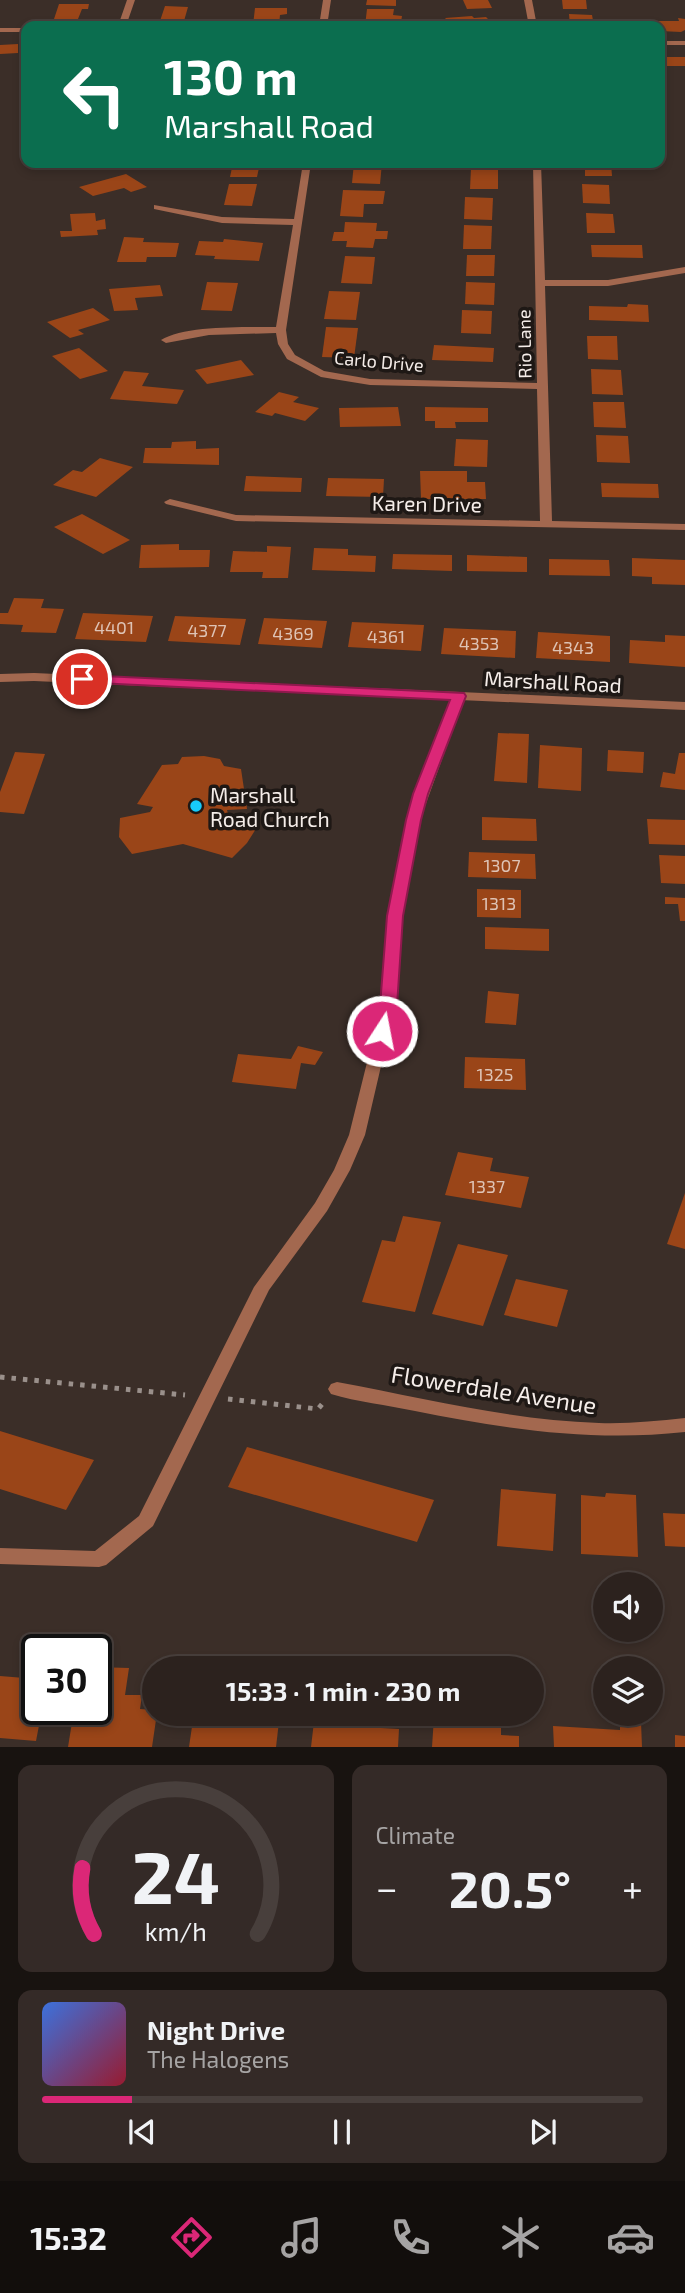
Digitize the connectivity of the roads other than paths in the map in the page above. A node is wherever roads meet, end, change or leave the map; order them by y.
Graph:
1 (131, 0) edge
2 (327, 0) edge
3 (528, 0) edge
4 (124, 21) edge
5 (324, 21) edge
6 (532, 21) edge
7 (0, 30) edge
8 (21, 30) edge
9 (665, 43) edge
10 (685, 43) edge
11 (306, 168) edge
12 (537, 168) edge
13 (157, 207) dead end
14 (297, 222) junction
15 (685, 270) edge
16 (540, 283) junction
17 (281, 330) junction
18 (166, 340) dead end
19 (542, 386) junction
20 (170, 502) dead end
21 (546, 524) junction
22 (685, 527) edge
23 (0, 678) edge
24 (459, 696) junction
25 (685, 706) edge
26 (337, 1389) road end
27 (685, 1425) edge
28 (0, 1556) edge

1 - 4 street
2 - 5 street
3 - 6 street
7 - 8 street
9 - 10 street
11 - 14 street
12 - 16 street, Rio Lane
13 - 14 street
14 - 17 street
15 - 16 street
16 - 19 street, Rio Lane
17 - 18 street
17 - 19 street, Carlo Drive
19 - 21 street, Rio Lane
20 - 21 street, Karen Drive
21 - 22 street, Karen Drive
23 - 24 street, Marshall Road
24 - 25 street, Marshall Road
24 - 28 street
26 - 27 street, Flowerdale Avenue

